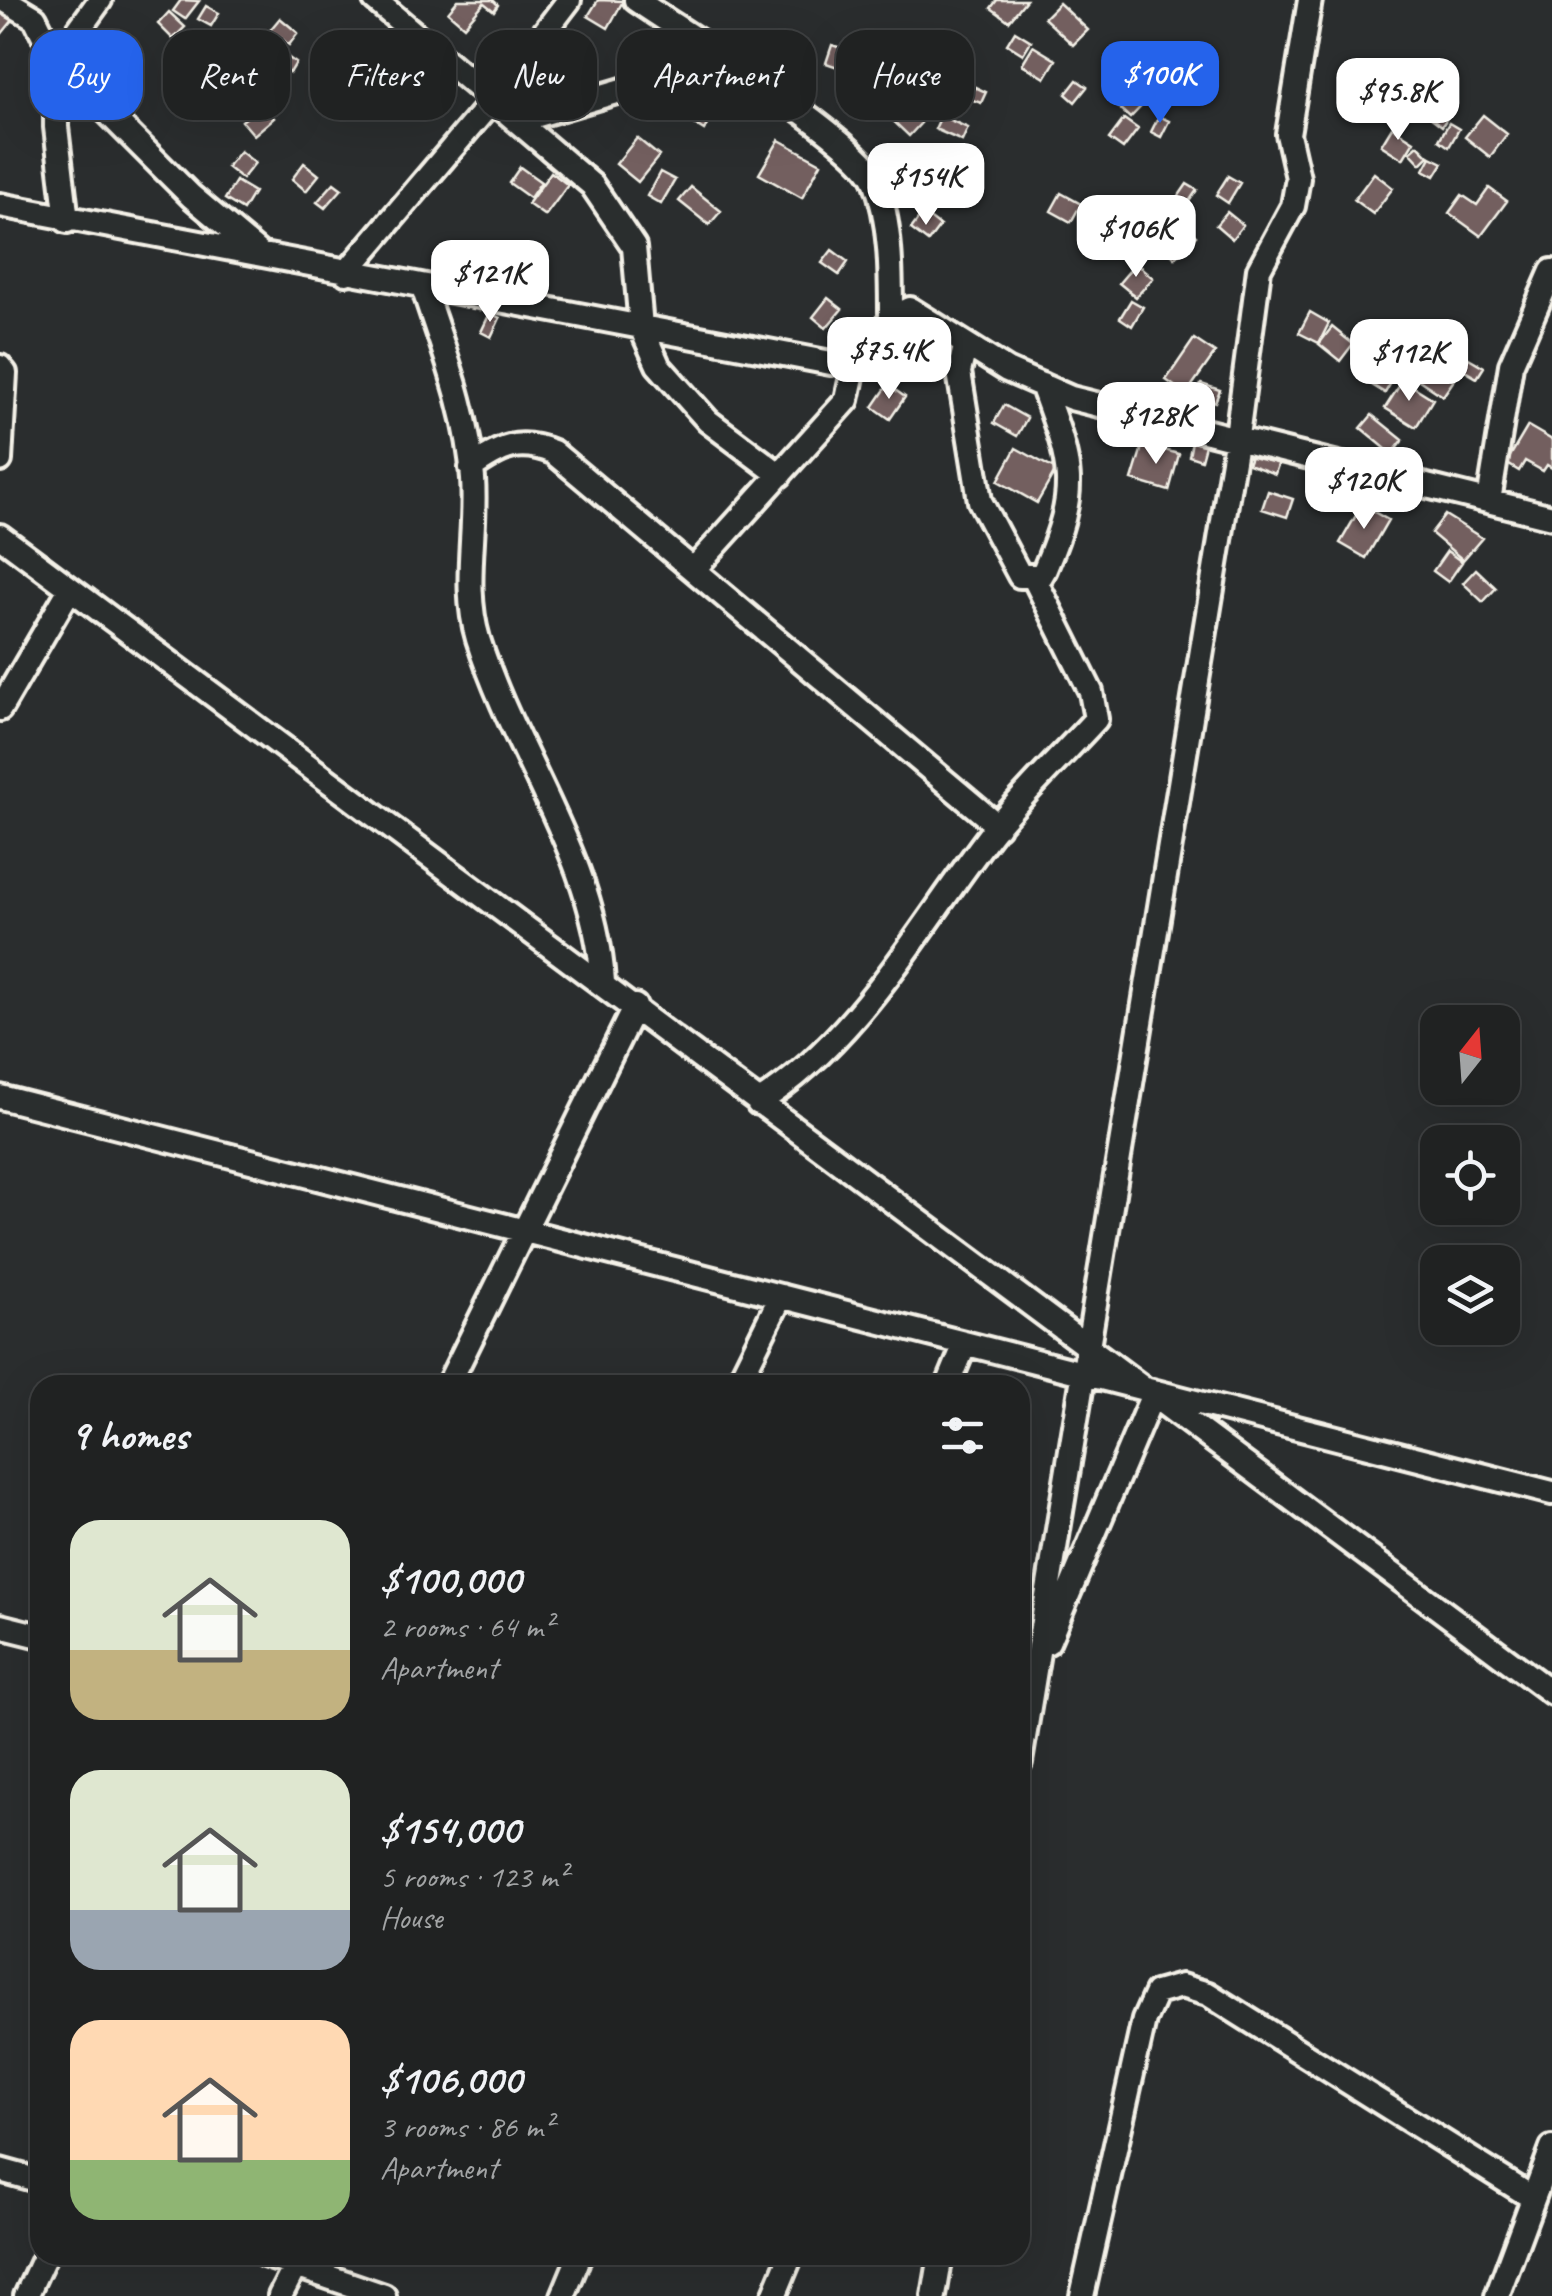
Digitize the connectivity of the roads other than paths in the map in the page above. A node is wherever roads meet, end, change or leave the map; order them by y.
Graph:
1 (6, 0) edge
2 (100, 0) edge
3 (375, 0) edge
4 (569, 0) edge
5 (636, 0) edge
6 (1310, 0) edge
7 (41, 30) edge
8 (78, 30) edge
9 (546, 30) edge
10 (680, 30) edge
11 (476, 86) edge
12 (617, 92) edge
13 (56, 120) edge
14 (115, 120) edge
15 (476, 120) edge
16 (516, 120) edge
17 (812, 120) edge
18 (518, 122) junction
19 (0, 205) edge
20 (66, 221) junction
21 (264, 257) junction
22 (1552, 271) edge
23 (346, 272) junction
24 (422, 287) junction
25 (891, 317) junction
26 (641, 328) junction
27 (965, 347) junction
28 (856, 357) junction
29 (0, 367) edge
30 (1042, 386) junction
31 (1237, 436) junction
32 (0, 460) edge
33 (472, 468) junction
34 (780, 475) junction
35 (1490, 501) junction
36 (1552, 517) edge
37 (0, 536) edge
38 (694, 568) junction
39 (1035, 580) junction
40 (70, 588) junction
41 (0, 709) edge
42 (998, 826) junction
43 (603, 982) junction
44 (636, 1006) junction
45 (0, 1097) edge
46 (758, 1103) junction
47 (526, 1228) junction
48 (781, 1296) junction
49 (1086, 1343) junction
50 (966, 1344) junction
51 (453, 1375) edge
52 (742, 1375) edge
53 (952, 1375) edge
54 (1081, 1375) junction
55 (1153, 1394) junction
56 (1552, 1493) edge
57 (0, 1626) edge
58 (30, 1634) edge
59 (1034, 1678) junction
60 (1030, 1687) edge
61 (1552, 1693) edge
62 (1030, 1702) edge
63 (1552, 2148) edge
64 (0, 2170) edge
65 (30, 2178) edge
66 (1533, 2198) junction
67 (40, 2265) edge
68 (296, 2265) edge
69 (310, 2265) edge
70 (576, 2265) edge
71 (787, 2265) edge
72 (939, 2265) edge
73 (26, 2296) edge
74 (280, 2296) edge
75 (384, 2296) edge
76 (563, 2296) edge
77 (774, 2296) edge
78 (934, 2296) edge
79 (1082, 2296) edge
80 (1497, 2296) edge

1 - 7 street
2 - 8 street
3 - 11 street
4 - 9 street
5 - 10 street
6 - 31 street
12 - 18 street
13 - 20 street
14 - 21 street
15 - 23 street
16 - 18 street
17 - 25 street
18 - 26 street
19 - 20 street
20 - 21 street
21 - 23 street
22 - 35 street
23 - 24 street
24 - 26 street
24 - 33 street
25 - 27 street
25 - 28 street
26 - 28 street
26 - 34 street
27 - 30 street
27 - 39 street
28 - 34 street
29 - 32 street
30 - 31 street
30 - 39 street
31 - 35 street
31 - 49 street
33 - 38 street
33 - 43 street
34 - 38 street
35 - 36 street
37 - 40 street
38 - 42 street
39 - 42 street
40 - 41 street
40 - 43 street
42 - 46 street
43 - 44 street
44 - 46 street
44 - 47 street
45 - 47 street
46 - 49 street
47 - 48 street
47 - 51 street
48 - 50 street
48 - 52 street
49 - 54 street
49 - 55 street
50 - 53 street
50 - 54 street
54 - 55 street
54 - 59 street
55 - 56 street
55 - 59 street
55 - 61 street
57 - 58 street
59 - 60 street
59 - 62 street
63 - 66 street
64 - 65 street
66 - 79 street
66 - 80 street
67 - 73 street
68 - 74 street
69 - 75 street
70 - 76 street
71 - 77 street
72 - 78 street

